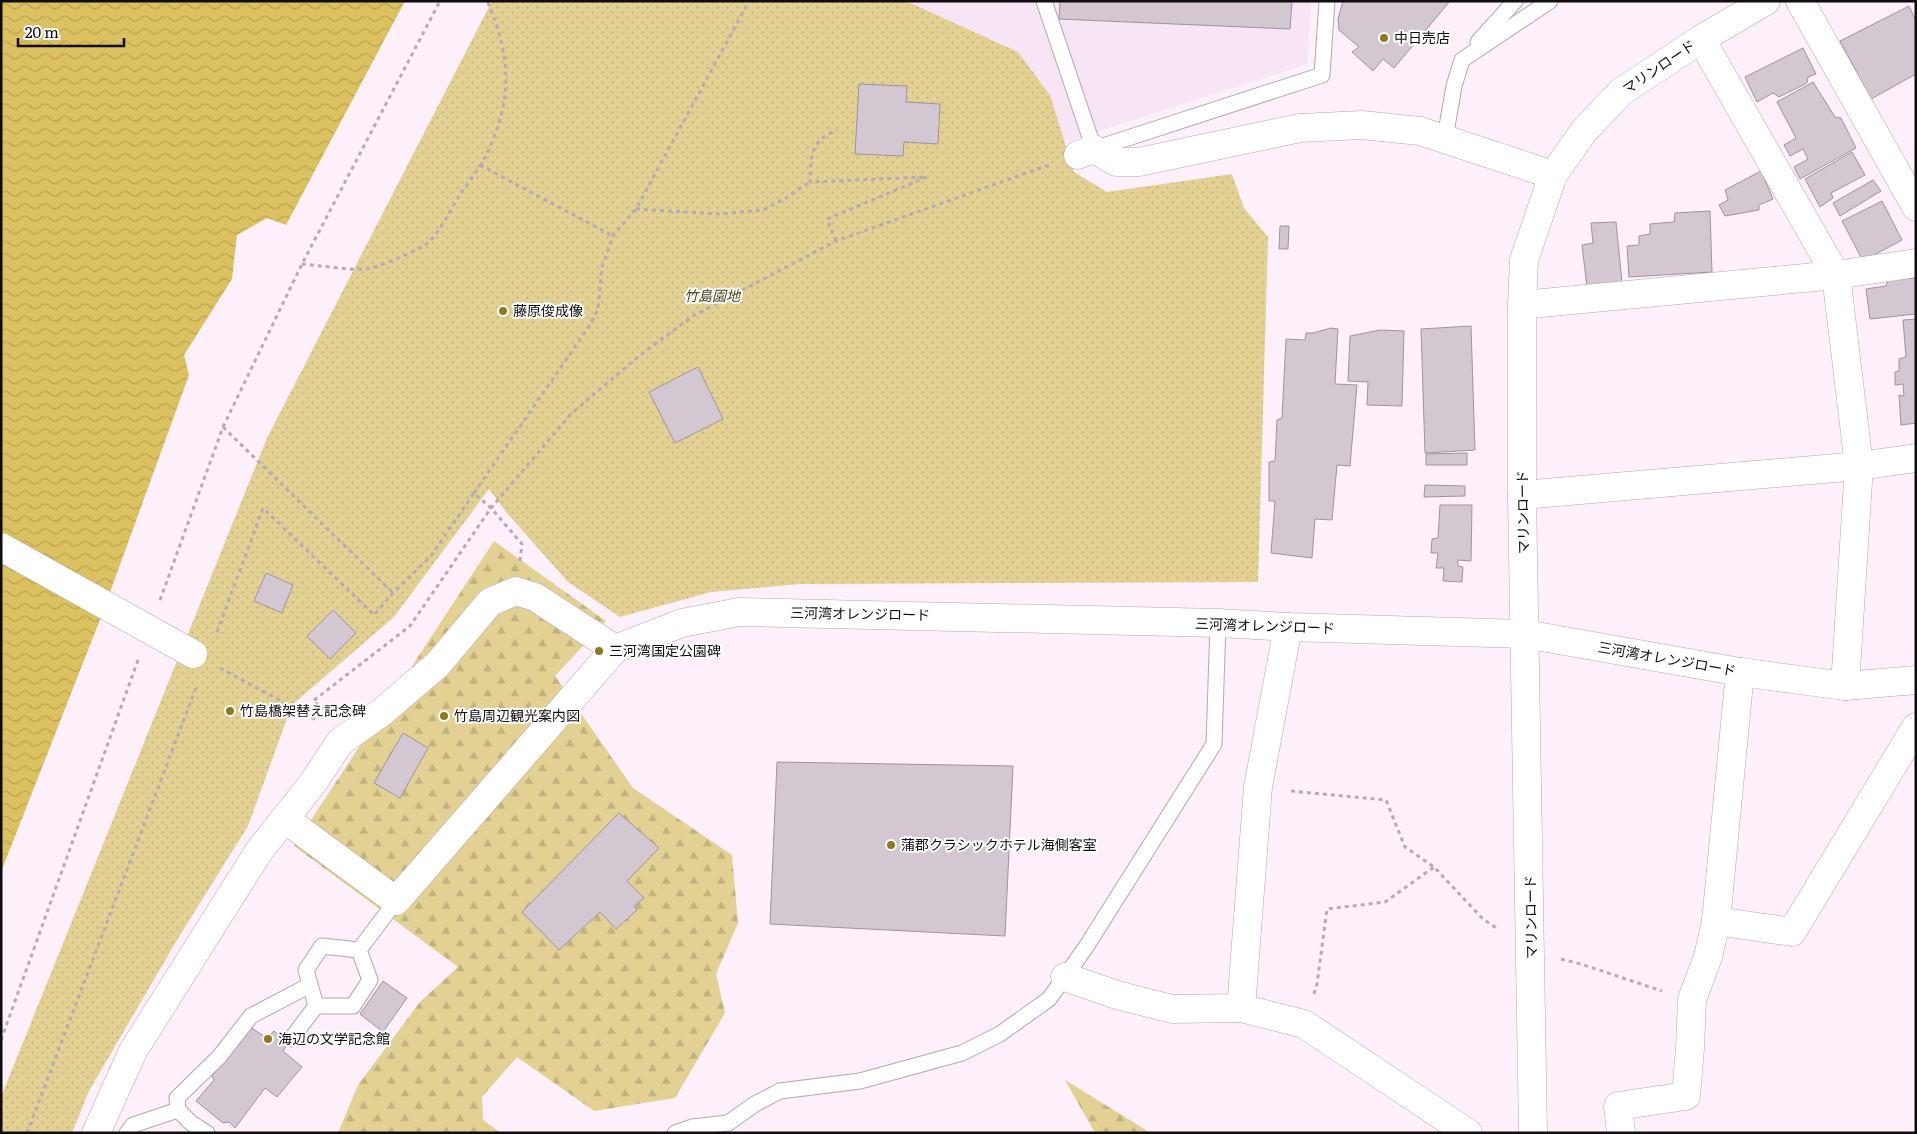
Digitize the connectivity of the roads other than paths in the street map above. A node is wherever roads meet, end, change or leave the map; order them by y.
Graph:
1 (1044, 1) edge
2 (1327, 1) edge
3 (1515, 1) edge
4 (1550, 1) edge
5 (1766, 1) edge
6 (1800, 1) edge
7 (1701, 39) junction
8 (1462, 60) junction
9 (1445, 138) junction
10 (1086, 152) junction
11 (1553, 175) junction
12 (1916, 207) edge
13 (1916, 263) edge
14 (1836, 275) junction
15 (1522, 305) junction
16 (1916, 458) edge
17 (1858, 466) junction
18 (1522, 495) junction
19 (1, 547) edge
20 (1218, 623) junction
21 (1288, 627) junction
22 (1525, 634) junction
23 (616, 649) junction
24 (200, 657) road end
25 (1740, 672) junction
26 (1916, 680) edge
27 (1845, 686) junction
28 (1916, 727) edge
29 (285, 818) junction
30 (396, 901) junction
31 (1716, 921) junction
32 (359, 950) junction
33 (1065, 977) junction
34 (310, 986) junction
35 (316, 1006) junction
36 (1241, 1008) junction
37 (292, 1039) dead end
38 (178, 1110) junction
39 (188, 1128) edge
40 (726, 1128) edge
41 (96, 1133) edge
42 (128, 1133) edge
43 (207, 1133) edge
44 (675, 1133) edge
45 (1468, 1133) edge
46 (1533, 1133) edge
47 (1621, 1133) edge

1 - 10 lane
2 - 10 lane
3 - 8 lane
4 - 8 lane
5 - 7 street, マリンロード
6 - 12 street
7 - 11 street, マリンロード
7 - 14 street
8 - 9 lane
9 - 10 street
9 - 11 street
11 - 15 street, マリンロード
13 - 14 street
14 - 15 street
14 - 17 street
15 - 18 street, マリンロード
16 - 17 street
17 - 18 street
17 - 27 street
18 - 22 street, マリンロード
19 - 24 street, bridge
20 - 21 street, 三河湾オレンジロード
20 - 23 street, 三河湾オレンジロード
20 - 33 lane
21 - 22 street, 三河湾オレンジロード
21 - 36 street
22 - 25 street, 三河湾オレンジロード
22 - 46 street, マリンロード
23 - 29 street
23 - 30 street
25 - 27 street, 三河湾オレンジロード
25 - 31 street
26 - 27 street, 三河湾オレンジロード
28 - 31 street
29 - 30 street
29 - 41 street
30 - 32 lane
31 - 47 street
32 - 34 lane
32 - 35 lane
33 - 36 street
33 - 40 lane
34 - 35 lane
34 - 38 lane
35 - 37 lane
36 - 45 street
38 - 39 lane
38 - 42 lane
39 - 43 lane
40 - 44 lane

